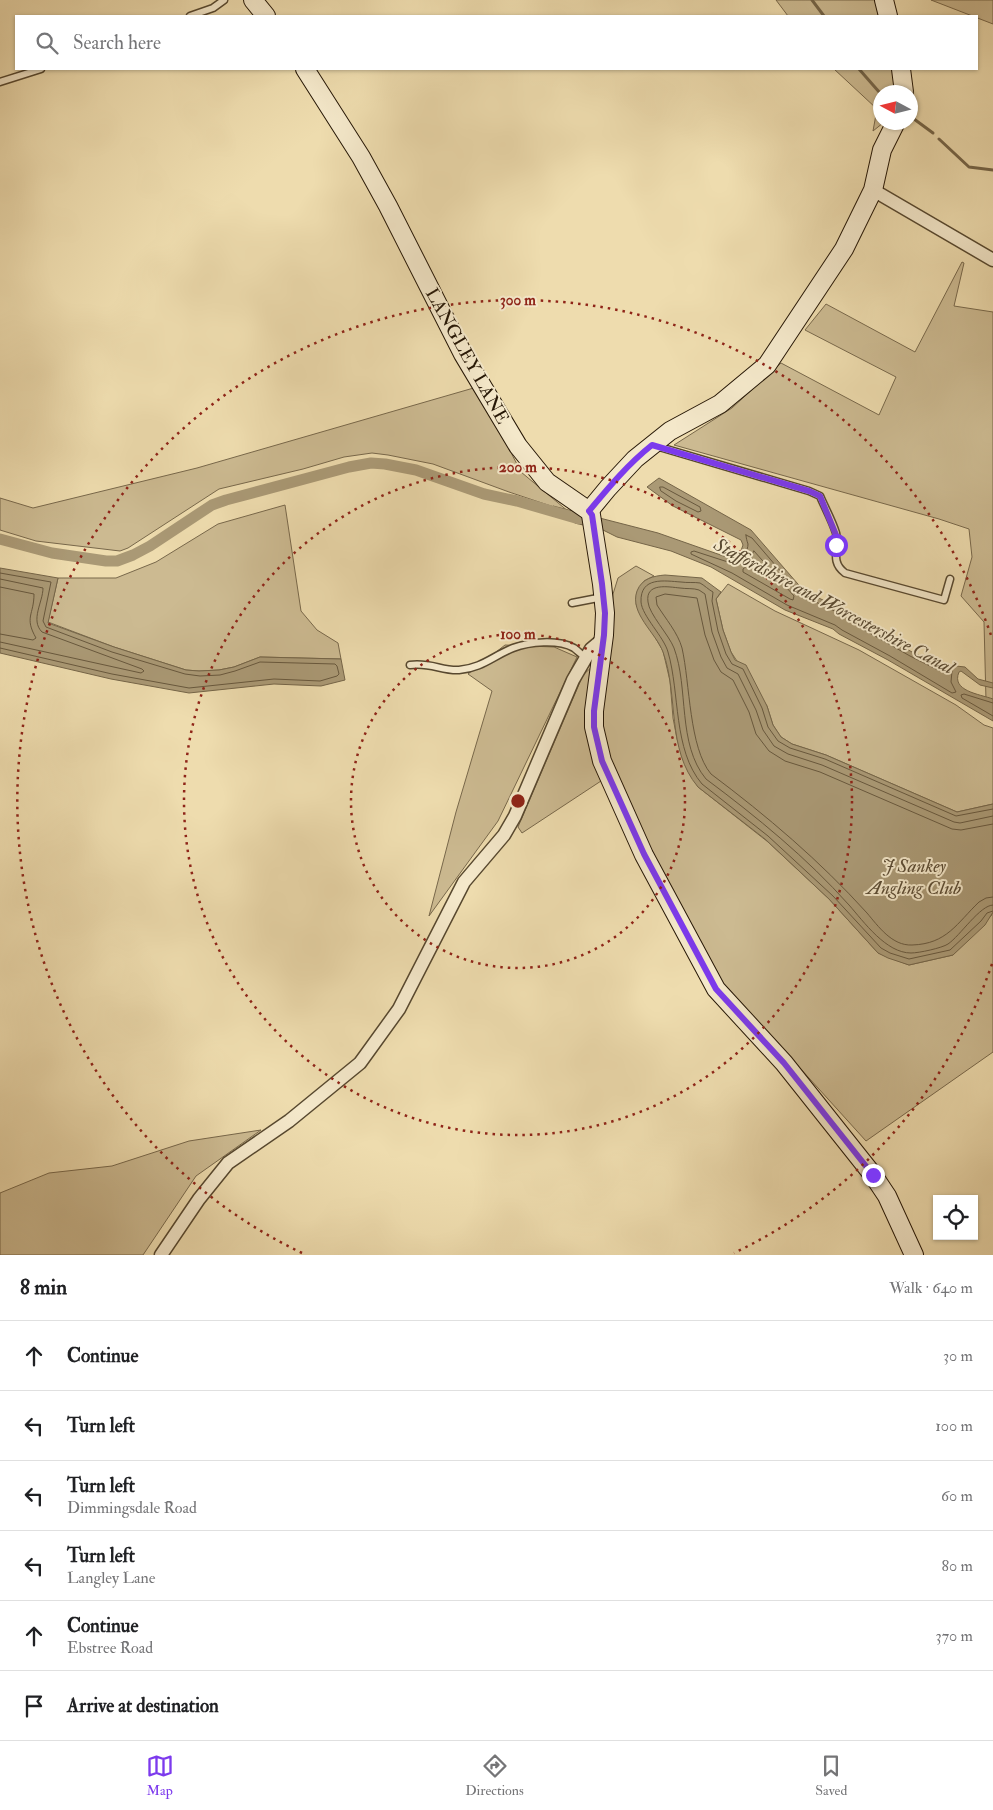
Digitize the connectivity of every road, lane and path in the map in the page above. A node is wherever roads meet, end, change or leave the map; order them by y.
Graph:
1 (224, 0) edge
2 (253, 0) edge
3 (884, 0) edge
4 (193, 15) edge
5 (265, 15) edge
6 (888, 15) edge
7 (38, 70) edge
8 (306, 70) edge
9 (901, 70) edge
10 (0, 82) edge
11 (903, 85) edge
12 (892, 130) edge
13 (873, 190) junction
14 (993, 260) edge
15 (652, 445) junction
16 (590, 513) junction
17 (950, 578) dead end
18 (603, 597) junction
19 (572, 603) dead end
20 (603, 639) junction
21 (586, 658) junction
22 (410, 665) dead end
23 (161, 1255) edge
24 (914, 1255) edge

1 - 4 lane
2 - 5 street
3 - 6 street
7 - 10 lane
8 - 16 street, LANGLEY LANE
9 - 11 street
12 - 13 street
13 - 14 street
13 - 15 street
15 - 16 street
15 - 17 lane
16 - 18 street
18 - 19 lane
18 - 20 street
20 - 21 street
20 - 24 street
21 - 22 lane
21 - 23 street

